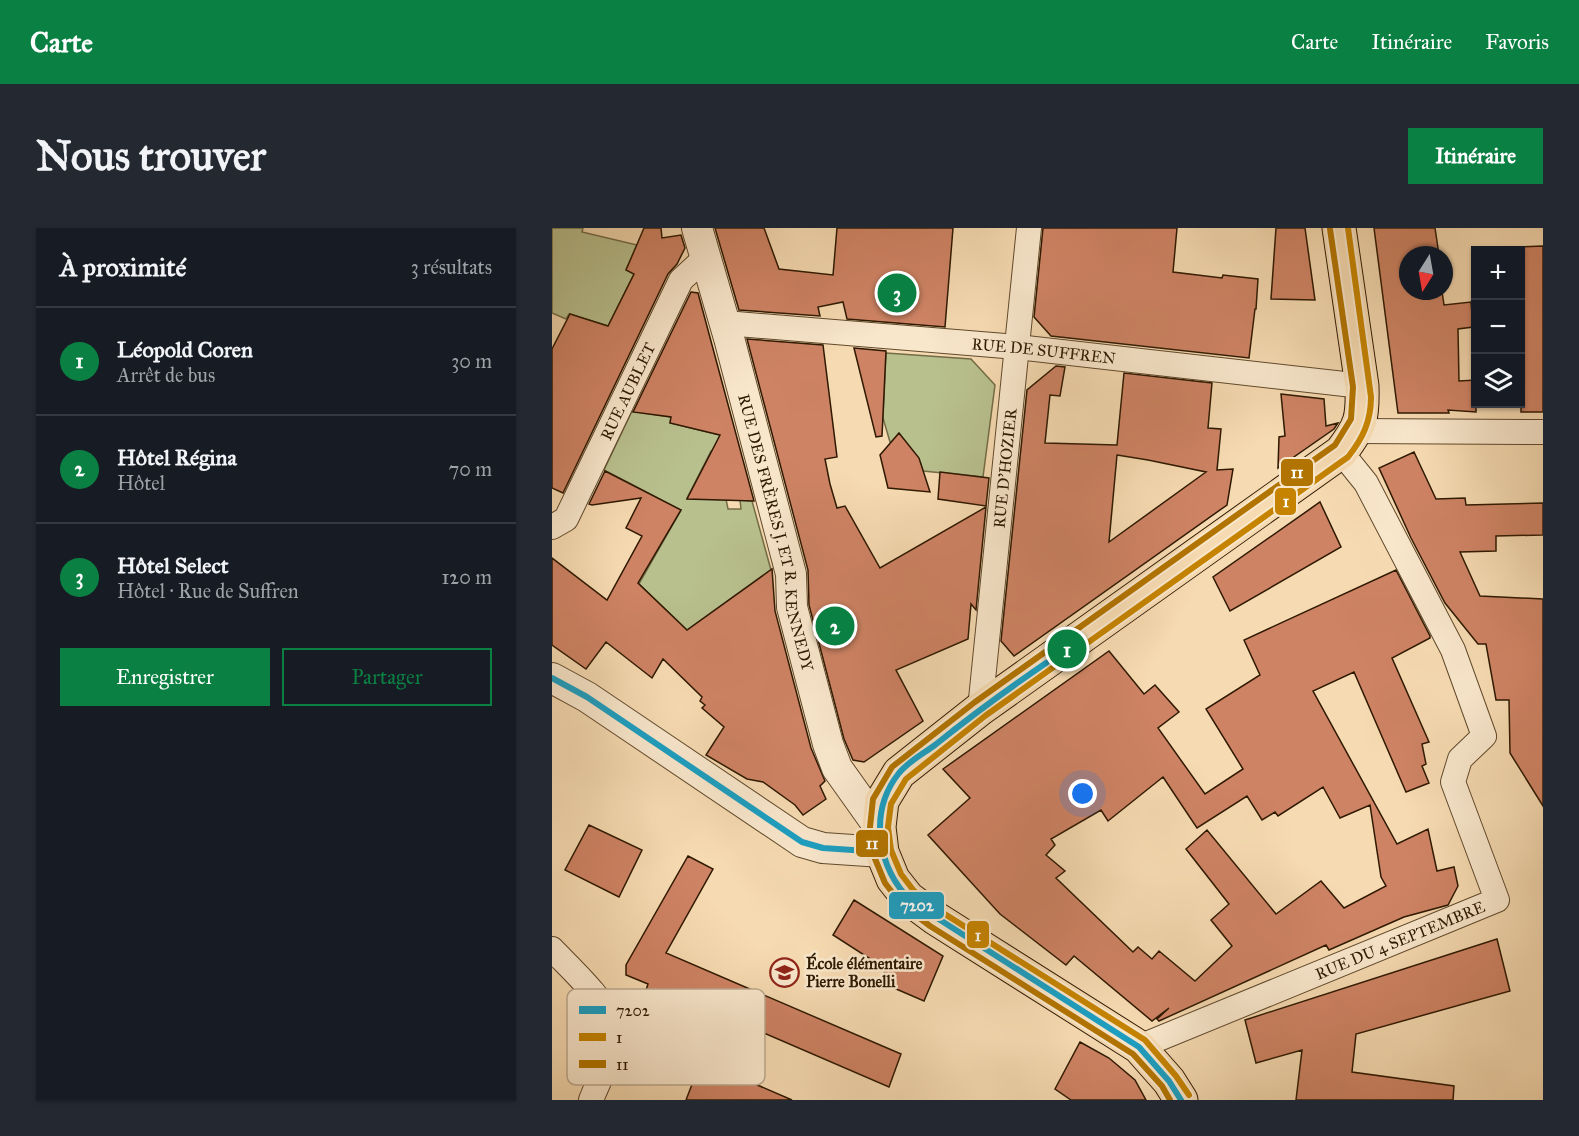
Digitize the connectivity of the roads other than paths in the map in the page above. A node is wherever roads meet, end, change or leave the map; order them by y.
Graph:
1 (697, 228) edge
2 (1029, 228) edge
3 (1339, 228) edge
4 (705, 258) junction
5 (725, 323) junction
6 (1017, 347) junction
7 (1362, 386) junction
8 (1543, 432) edge
9 (1349, 441) junction
10 (552, 527) edge
11 (552, 678) edge
12 (980, 709) junction
13 (880, 839) junction
14 (552, 949) edge
15 (591, 989) edge
16 (1139, 1047) junction
17 (597, 1085) edge
18 (591, 1100) edge
19 (1181, 1100) edge

1 - 4 street, RUE DES FRÈRES J. ET R. KENNEDY
2 - 6 street, RUE D'HOZIER
3 - 7 main road
4 - 5 street, RUE DES FRÈRES J. ET R. KENNEDY
4 - 10 street, RUE AUBLET
5 - 6 street, RUE DE SUFFREN
5 - 13 street, RUE DES FRÈRES J. ET R. KENNEDY
6 - 7 street, RUE DE SUFFREN
6 - 12 street, RUE D'HOZIER
7 - 9 main road
8 - 9 street
9 - 12 main road
9 - 16 street, RUE DU 4 SEPTEMBRE
11 - 13 street
12 - 13 main road
13 - 16 main road
14 - 15 street
16 - 19 main road
17 - 18 street

